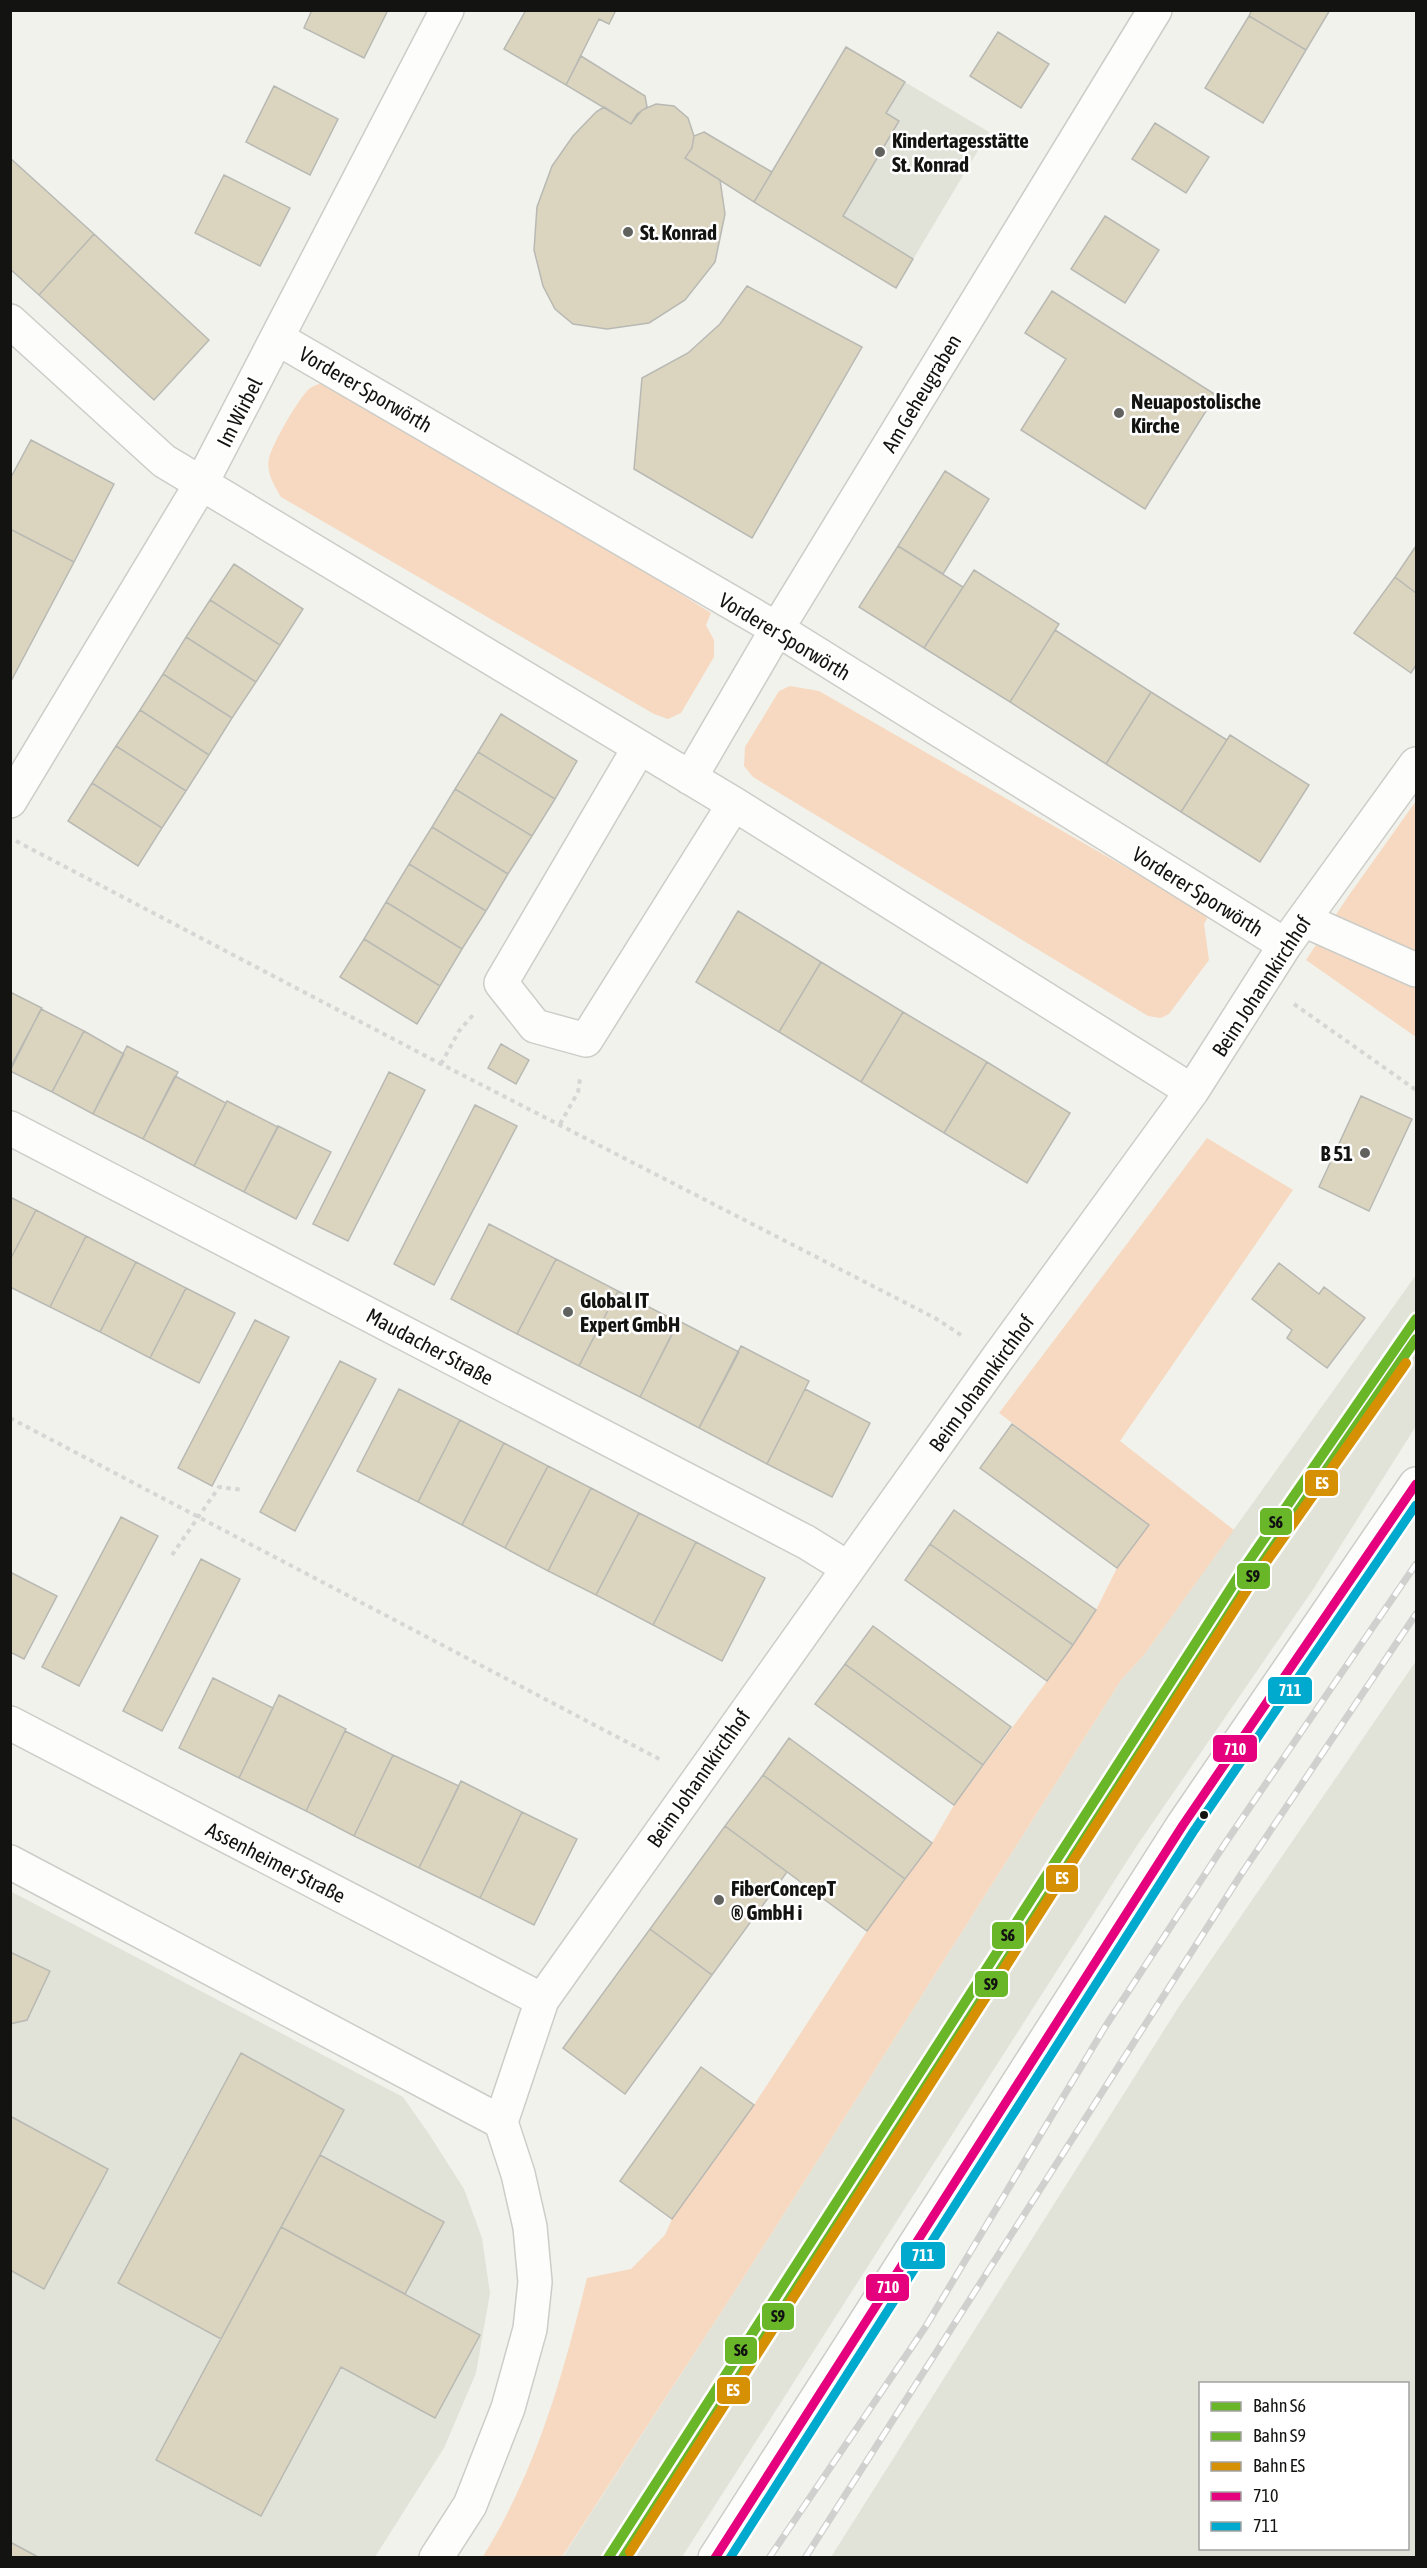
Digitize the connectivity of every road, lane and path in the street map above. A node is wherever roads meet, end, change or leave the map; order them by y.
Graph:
1 (447, 10) edge
2 (1155, 10) edge
3 (10, 321) edge
4 (277, 338) junction
5 (201, 484) junction
6 (777, 629) junction
7 (639, 748) junction
8 (1416, 764) edge
9 (690, 778) junction
10 (10, 801) edge
11 (734, 804) junction
12 (10, 838) edge
13 (1294, 933) junction
14 (1416, 970) edge
15 (1262, 981) junction
16 (459, 1031) dead end
17 (441, 1064) junction
18 (1416, 1090) edge
19 (1192, 1091) junction
20 (578, 1092) dead end
21 (560, 1124) junction
22 (10, 1128) edge
23 (935, 1318) dead end
24 (10, 1418) edge
25 (1416, 1484) edge
26 (243, 1490) dead end
27 (197, 1516) junction
28 (172, 1555) dead end
29 (848, 1568) junction
30 (10, 1723) edge
31 (698, 1779) junction
32 (10, 1862) edge
33 (542, 2000) junction
34 (501, 2122) junction
35 (436, 2558) edge
36 (715, 2558) edge

1 - 4 street, Im Wirbel
2 - 6 street, Am Geheugraben
3 - 5 street
4 - 5 street, Im Wirbel
4 - 6 street, Vorderer Sporwörth
5 - 7 street
5 - 10 street, Im Wirbel
6 - 9 street, Am Geheugraben
6 - 13 street, Vorderer Sporwörth
7 - 9 street
7 - 11 street
8 - 13 street, Beim Johannkirchhof
9 - 11 street
11 - 19 street
12 - 17 path
13 - 14 street, Vorderer Sporwörth
13 - 15 street, Beim Johannkirchhof
15 - 18 path
15 - 19 street, Beim Johannkirchhof
16 - 17 path
17 - 21 path
19 - 29 street, Beim Johannkirchhof
20 - 21 path
21 - 23 path
22 - 29 street, Maudacher Straße
24 - 27 path
25 - 36 street
26 - 27 path
27 - 28 path
27 - 31 path
29 - 31 street, Beim Johannkirchhof
30 - 33 street, Assenheimer Straße
31 - 33 street, Beim Johannkirchhof
32 - 34 street
33 - 34 street, Beim Johannkirchhof
34 - 35 street

